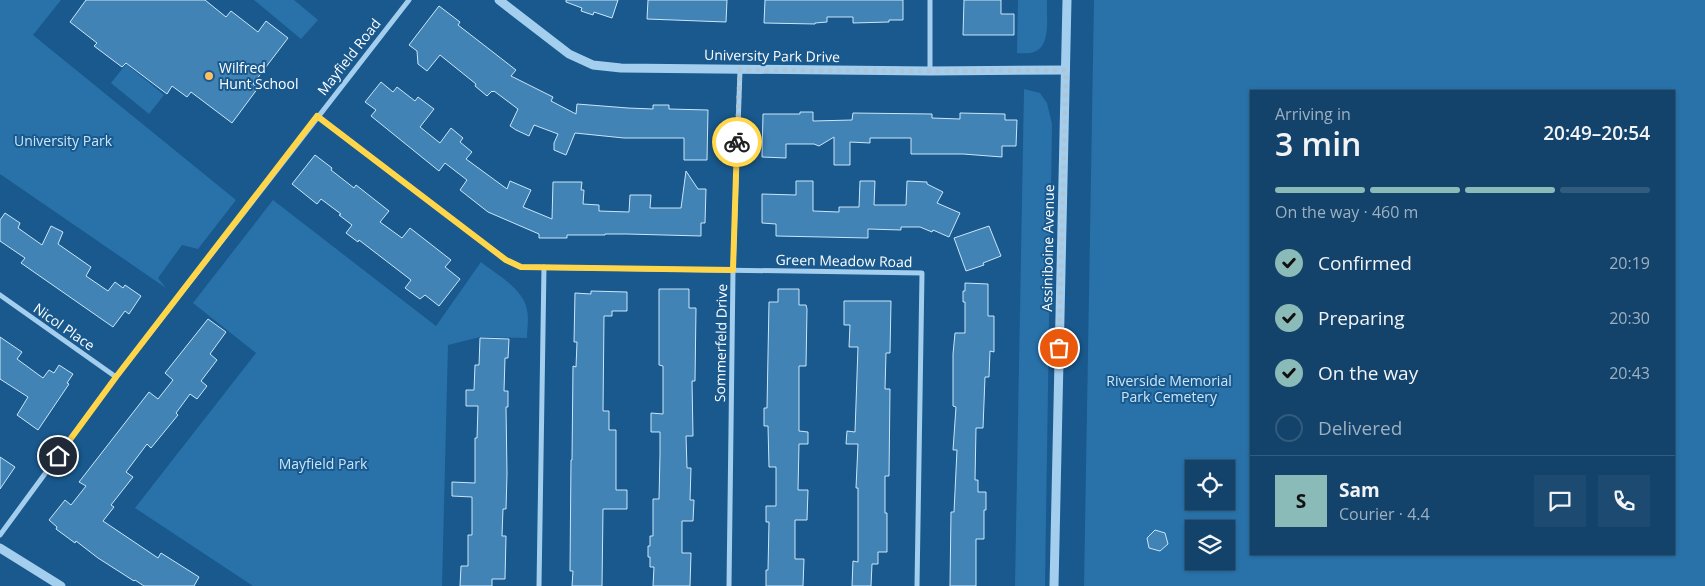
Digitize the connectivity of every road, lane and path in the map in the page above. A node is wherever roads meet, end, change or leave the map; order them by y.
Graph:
1 (409, 0) edge
2 (499, 0) edge
3 (930, 0) edge
4 (1067, 0) edge
5 (740, 70) junction
6 (1066, 70) junction
7 (930, 71) junction
8 (317, 116) junction
9 (544, 267) junction
10 (733, 270) junction
11 (0, 295) edge
12 (116, 377) junction
13 (0, 535) edge
14 (0, 548) edge
15 (61, 586) edge
16 (539, 586) edge
17 (729, 586) edge
18 (917, 586) edge
19 (1054, 586) edge

1 - 8 street, Mayfield Road
2 - 5 street, University Park Drive
3 - 7 street
4 - 6 street, Assiniboine Avenue
5 - 7 street, University Park Drive
5 - 10 street, Sommerfeld Drive
6 - 7 street, University Park Drive
6 - 19 street, Assiniboine Avenue
8 - 9 street, Green Meadow Road
8 - 12 street, Mayfield Road
9 - 10 street, Green Meadow Road
9 - 16 street
10 - 17 street, Sommerfeld Drive
10 - 18 street, Green Meadow Road
11 - 12 street, Nicol Place
12 - 13 street, Mayfield Road
14 - 15 street

